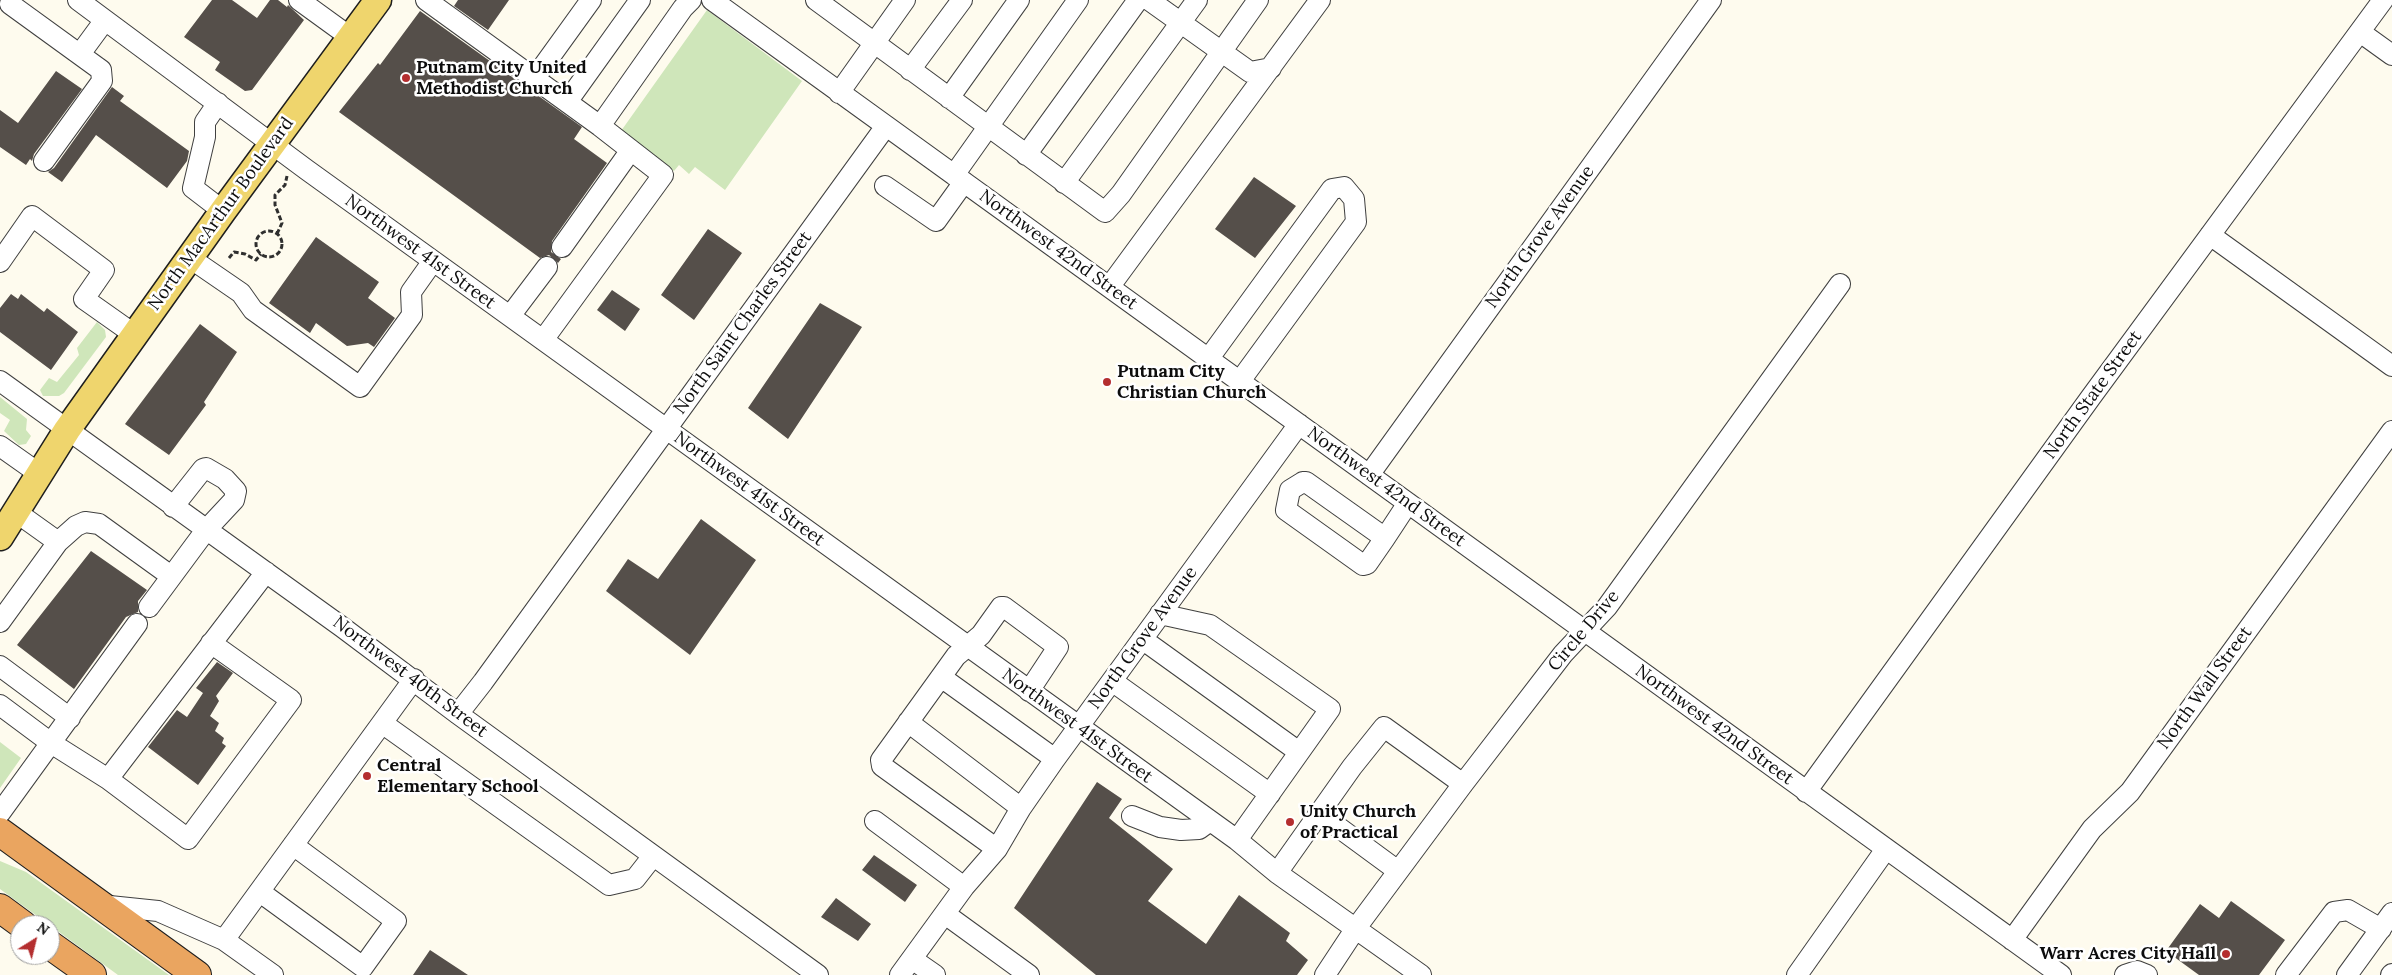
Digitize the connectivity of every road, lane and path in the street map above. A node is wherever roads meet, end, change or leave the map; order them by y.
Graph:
1 (78, 0) edge
2 (426, 0) edge
3 (591, 0) edge
4 (640, 0) edge
5 (691, 0) edge
6 (712, 0) edge
7 (816, 0) edge
8 (904, 0) edge
9 (962, 0) edge
10 (1019, 0) edge
11 (1078, 0) edge
12 (1138, 0) edge
13 (1149, 0) edge
14 (1197, 0) edge
15 (1258, 0) edge
16 (1320, 0) edge
17 (1711, 0) edge
18 (2383, 0) edge
19 (370, 3) edge
20 (10, 4) dead end
21 (311, 4) edge
22 (841, 8) edge
23 (105, 20) junction
24 (1180, 22) junction
25 (2360, 32) junction
26 (350, 36) junction
27 (873, 42) junction
28 (1221, 52) junction
29 (80, 54) junction
30 (2392, 55) edge
31 (1272, 68) junction
32 (910, 70) junction
33 (534, 79) junction
34 (839, 93) junction
35 (949, 98) junction
36 (567, 102) junction
37 (218, 103) junction
38 (600, 126) junction
39 (886, 126) junction
40 (989, 127) junction
41 (272, 144) junction
42 (631, 150) junction
43 (1026, 155) junction
44 (44, 161) dead end
45 (287, 176) dead end
46 (959, 178) junction
47 (1064, 183) junction
48 (885, 186) dead end
49 (223, 211) junction
50 (277, 234) junction
51 (2210, 235) junction
52 (562, 247) dead end
53 (261, 254) junction
54 (190, 258) junction
55 (229, 258) dead end
56 (433, 261) junction
57 (0, 262) edge
58 (547, 267) dead end
59 (1840, 284) dead end
60 (1110, 286) junction
61 (510, 316) junction
62 (135, 335) junction
63 (543, 340) junction
64 (1209, 358) junction
65 (2392, 366) edge
66 (0, 381) edge
67 (1240, 382) junction
68 (1299, 424) junction
69 (666, 429) junction
70 (67, 430) junction
71 (2392, 431) edge
72 (0, 446) edge
73 (34, 470) junction
74 (1264, 472) junction
75 (1369, 475) junction
76 (1290, 490) junction
77 (1408, 503) junction
78 (173, 507) junction
79 (8, 511) edge
80 (206, 530) junction
81 (0, 537) edge
82 (1385, 538) junction
83 (58, 542) junction
84 (266, 572) junction
85 (171, 576) junction
86 (149, 607) dead end
87 (1160, 614) junction
88 (0, 622) edge
89 (137, 624) dead end
90 (1585, 631) junction
91 (1142, 639) junction
92 (211, 643) junction
93 (968, 647) junction
94 (0, 666) edge
95 (941, 677) junction
96 (414, 679) junction
97 (1112, 680) junction
98 (1029, 691) junction
99 (0, 705) edge
100 (458, 714) junction
101 (70, 718) junction
102 (908, 722) junction
103 (382, 723) junction
104 (1079, 727) junction
105 (51, 743) junction
106 (1299, 752) junction
107 (1055, 759) junction
108 (108, 779) junction
109 (1462, 784) junction
110 (1806, 792) junction
111 (1270, 794) junction
112 (1021, 808) junction
113 (0, 813) edge
114 (1319, 813) junction
115 (1132, 816) dead end
116 (875, 821) dead end
117 (1210, 821) junction
118 (0, 832) edge
119 (1237, 840) junction
120 (293, 845) junction
121 (997, 849) junction
122 (1886, 849) junction
123 (653, 856) junction
124 (1398, 871) junction
125 (1277, 873) junction
126 (964, 887) junction
127 (260, 892) junction
128 (100, 904) junction
129 (945, 914) junction
130 (2388, 922) edge
131 (1356, 928) junction
132 (224, 940) junction
133 (2012, 940) junction
134 (60, 952) edge
135 (912, 958) junction
136 (92, 975) edge
137 (198, 975) edge
138 (273, 975) edge
139 (818, 975) edge
140 (900, 975) edge
141 (935, 975) edge
142 (1029, 975) edge
143 (1324, 975) edge
144 (1421, 975) edge
145 (1797, 975) edge
146 (2061, 975) edge
147 (2125, 975) edge
148 (2147, 975) edge
149 (2286, 975) edge
150 (2347, 975) edge

1 - 23 street, Northwest 41st Street
2 - 33 street
3 - 33 street
4 - 36 street
5 - 38 street
6 - 34 street, Northwest 42nd Street
7 - 22 street
8 - 27 street
9 - 32 street
10 - 35 street
11 - 40 street
12 - 43 street
13 - 24 street
14 - 24 street
15 - 28 street
16 - 31 street
17 - 75 street, North Grove Avenue
18 - 25 street, North State Street
19 - 26 main road, North MacArthur Boulevard
20 - 29 street
21 - 26 street
22 - 27 street
23 - 29 street
23 - 37 street, Northwest 41st Street
24 - 28 street
24 - 47 street
25 - 30 street
25 - 51 street, North State Street
26 - 41 main road, North MacArthur Boulevard
27 - 32 street
27 - 34 street
28 - 31 street
28 - 47 street
29 - 44 street
31 - 60 street
32 - 35 street
33 - 36 street
34 - 39 street, Northwest 42nd Street
35 - 40 street
36 - 38 street
37 - 41 street, Northwest 41st Street
37 - 49 street
38 - 42 street
39 - 46 street, Northwest 42nd Street
39 - 69 street, North Saint Charles Street
40 - 43 street
40 - 46 street
41 - 49 main road, North MacArthur Boulevard
41 - 56 street, Northwest 41st Street
42 - 52 street
42 - 63 street
43 - 47 street
45 - 50 path
46 - 48 street
46 - 60 street, Northwest 42nd Street
49 - 54 main road, North MacArthur Boulevard
50 - 53 path
50 - 53 path
51 - 65 street
51 - 110 street, North State Street
53 - 55 path
54 - 56 street
54 - 62 main road, North MacArthur Boulevard
56 - 61 street, Northwest 41st Street
57 - 62 street
58 - 61 street
59 - 90 street, Circle Drive
60 - 64 street, Northwest 42nd Street
61 - 63 street, Northwest 41st Street
62 - 70 main road, North MacArthur Boulevard
63 - 69 street, Northwest 41st Street
64 - 67 street, Northwest 42nd Street
64 - 67 street
66 - 70 street, Northwest 40th Street
67 - 68 street, Northwest 42nd Street
68 - 74 street, North Grove Avenue
68 - 75 street, Northwest 42nd Street
69 - 93 street, Northwest 41st Street
69 - 100 street, North Saint Charles Street
70 - 73 main road, North MacArthur Boulevard
70 - 78 street, Northwest 40th Street
70 - 79 main road, North MacArthur Boulevard
71 - 133 street, North Wall Street
72 - 73 street
73 - 79 main road, North MacArthur Boulevard
74 - 76 street
74 - 87 street, North Grove Avenue
75 - 77 street, Northwest 42nd Street
76 - 82 street
76 - 82 street
77 - 82 street
77 - 90 street, Northwest 42nd Street
78 - 80 street, Northwest 40th Street
78 - 80 street
79 - 81 main road, North MacArthur Boulevard
79 - 83 street
80 - 84 street, Northwest 40th Street
80 - 85 street
83 - 85 street
83 - 88 street
84 - 92 street
84 - 96 street, Northwest 40th Street
85 - 86 street
87 - 91 street, North Grove Avenue
87 - 106 street
89 - 101 street
90 - 109 street, Circle Drive
90 - 110 street, Northwest 42nd Street
91 - 97 street, North Grove Avenue
91 - 106 street
92 - 108 street
92 - 108 street
93 - 95 street
93 - 98 street, Northwest 41st Street
93 - 98 street
94 - 101 street
95 - 102 street
95 - 107 street
96 - 100 street, Northwest 40th Street
96 - 103 street
97 - 104 street, North Grove Avenue
97 - 111 street
98 - 104 street, Northwest 41st Street
99 - 105 street
100 - 123 street, Northwest 40th Street
101 - 105 street
102 - 112 street
102 - 121 street
103 - 120 street
103 - 123 street
104 - 107 street, North Grove Avenue
104 - 117 street, Northwest 41st Street
105 - 108 street
105 - 113 street
106 - 111 street
107 - 112 street, North Grove Avenue
109 - 114 street
109 - 124 street, Circle Drive
110 - 122 street, Northwest 42nd Street
111 - 119 street
112 - 121 street, North Grove Avenue
114 - 124 street
114 - 125 street
115 - 117 street
116 - 126 street
117 - 119 street, Northwest 41st Street
118 - 128 highway
119 - 125 street, Northwest 41st Street
120 - 127 street
120 - 127 street
121 - 126 street, North Grove Avenue
122 - 133 street, Northwest 42nd Street
122 - 145 street
123 - 139 street, Northwest 40th Street
124 - 131 street, Circle Drive
125 - 131 street, Northwest 41st Street
126 - 129 street, North Grove Avenue
127 - 132 street
128 - 132 street
128 - 137 highway
129 - 135 street, North Grove Avenue
129 - 142 street
130 - 149 street
130 - 150 street
131 - 143 street, Circle Drive
131 - 144 street, Northwest 41st Street
132 - 138 street
133 - 146 street, Northwest 42nd Street
134 - 136 highway
135 - 140 street, North Grove Avenue
135 - 141 street
147 - 148 street

